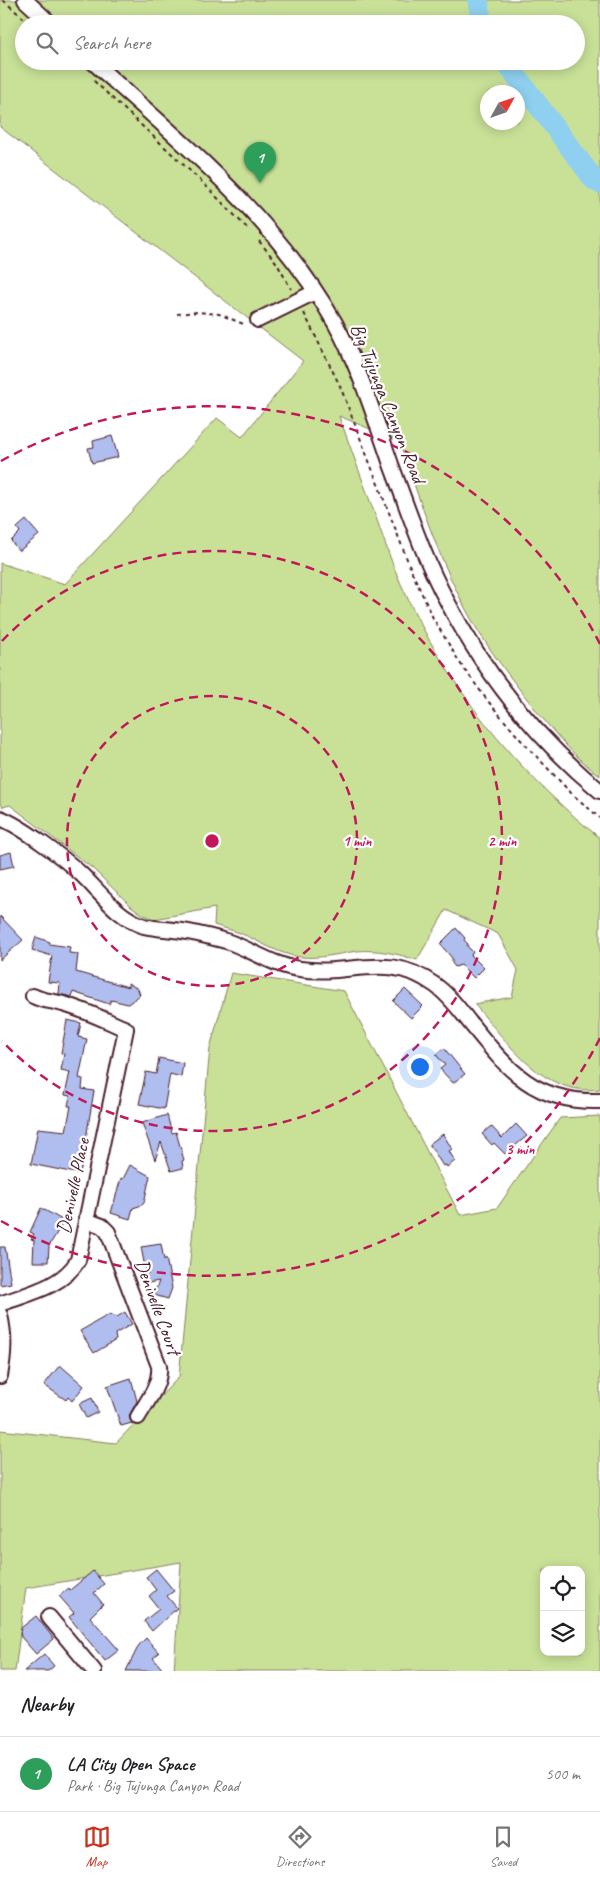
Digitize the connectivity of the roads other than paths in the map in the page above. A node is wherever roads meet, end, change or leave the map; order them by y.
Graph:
1 (24, 0) edge
2 (41, 15) edge
3 (93, 70) edge
4 (315, 292) junction
5 (258, 320) road end
6 (600, 791) edge
7 (0, 818) edge
8 (32, 996) dead end
9 (600, 1101) edge
10 (86, 1220) junction
11 (0, 1304) edge
12 (0, 1315) edge
13 (0, 1376) edge
14 (138, 1417) dead end
15 (49, 1617) dead end
16 (94, 1671) edge

1 - 2 street
3 - 4 street, Big Tujunga Canyon Road
4 - 5 street
4 - 6 street, Big Tujunga Canyon Road
7 - 9 street
8 - 10 street, Denivelle Place
10 - 11 street, Denivelle Place
10 - 14 street, Denivelle Court
12 - 13 street
15 - 16 street

